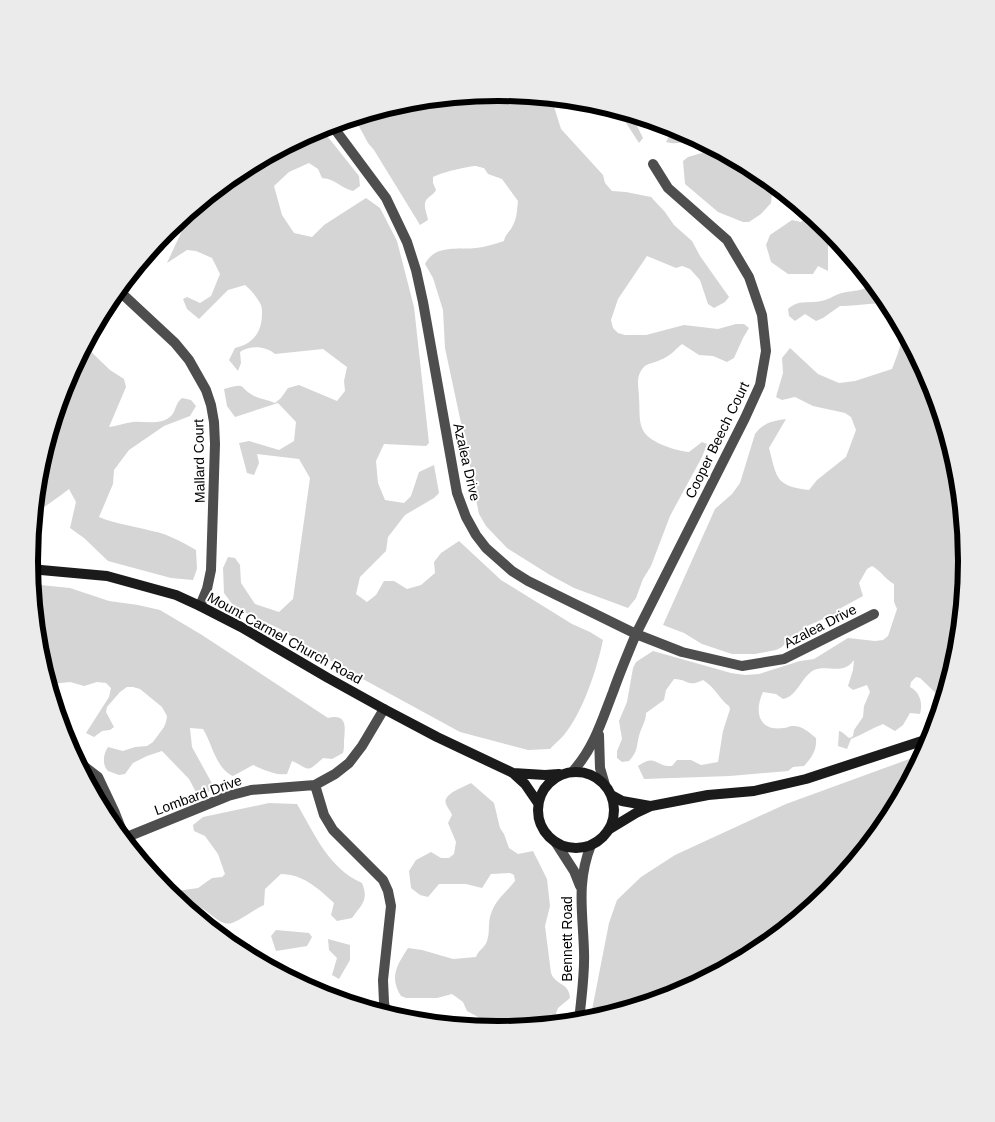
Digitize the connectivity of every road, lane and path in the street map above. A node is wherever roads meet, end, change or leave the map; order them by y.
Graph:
1 (336, 130) edge
2 (653, 164) dead end
3 (123, 294) edge
4 (38, 570) edge
5 (200, 606) junction
6 (874, 614) dead end
7 (636, 634) junction
8 (384, 709) junction
9 (599, 731) junction
10 (920, 742) edge
11 (88, 769) edge
12 (573, 772) junction
13 (513, 773) junction
14 (561, 774) junction
15 (315, 785) junction
16 (605, 785) junction
17 (611, 796) junction
18 (538, 802) junction
19 (650, 806) junction
20 (117, 820) edge
21 (608, 830) junction
22 (131, 838) edge
23 (556, 843) junction
24 (591, 845) junction
25 (580, 886) junction
26 (385, 1007) edge
27 (580, 1013) edge

1 - 7 street, Azalea Drive
2 - 7 street, Cooper Beech Court
3 - 5 street, Mallard Court
4 - 5 main road, Mount Carmel Church Road
5 - 8 main road, Mount Carmel Church Road
6 - 7 street, Azalea Drive
7 - 9 street
8 - 13 main road, Mount Carmel Church Road
8 - 15 street
9 - 12 street
9 - 16 street
10 - 19 main road
11 - 20 street
12 - 14 main road
12 - 16 main road
13 - 14 main road, Mount Carmel Church Road
13 - 18 main road, Mount Carmel Church Road
14 - 18 main road
15 - 22 street, Lombard Drive
15 - 26 street
16 - 17 main road
17 - 19 main road
17 - 21 main road
18 - 23 main road
19 - 21 main road
21 - 24 main road
23 - 24 main road
23 - 25 street, Bennett Road
24 - 25 street, Bennett Road
25 - 27 street, Bennett Road

